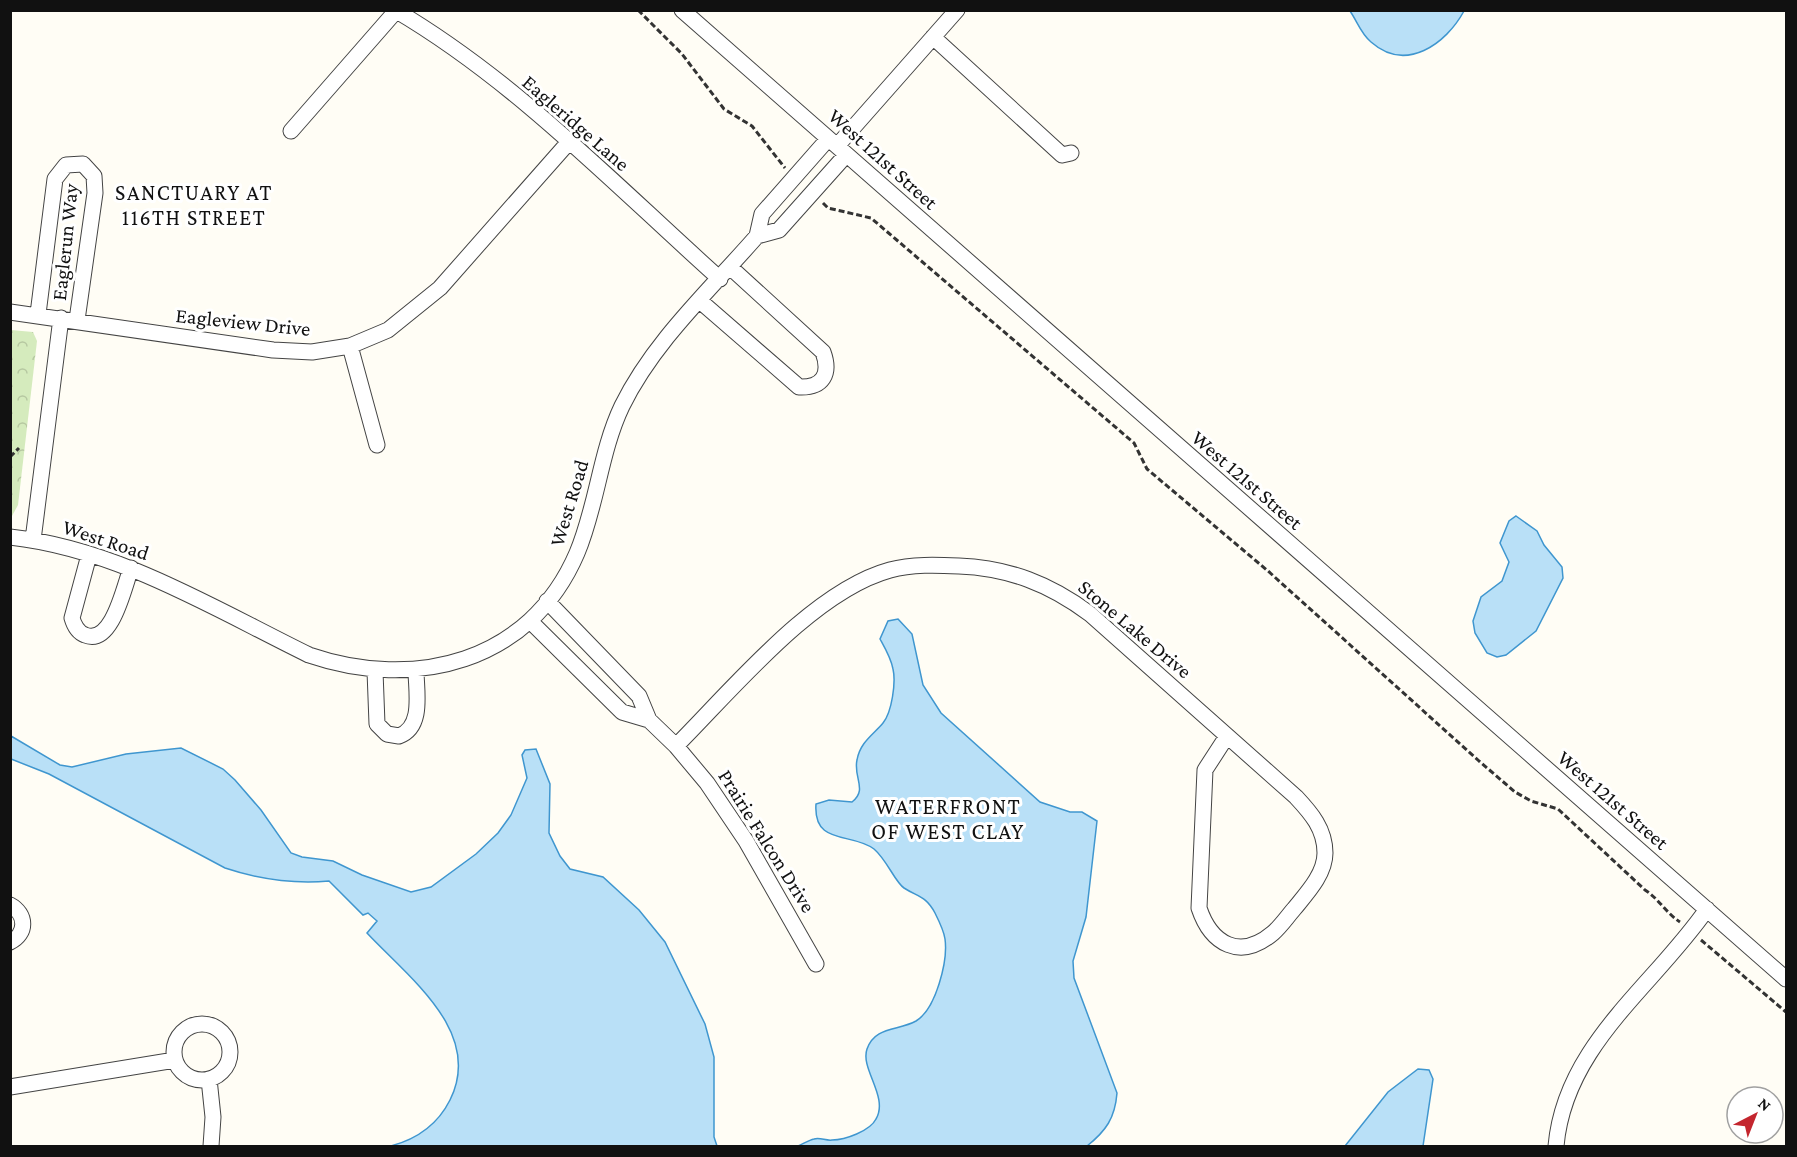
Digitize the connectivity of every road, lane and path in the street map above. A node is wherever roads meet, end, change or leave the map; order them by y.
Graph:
1 (638, 10) edge
2 (682, 10) edge
3 (957, 10) edge
4 (395, 11) edge
5 (933, 37) junction
6 (291, 131) dead end
7 (568, 143) junction
8 (837, 147) junction
9 (1071, 153) dead end
10 (795, 176) junction
11 (813, 192) junction
12 (757, 236) junction
13 (730, 267) junction
14 (720, 279) junction
15 (700, 301) junction
16 (10, 312) edge
17 (38, 314) junction
18 (61, 318) junction
19 (77, 320) junction
20 (350, 346) junction
21 (377, 445) dead end
22 (19, 448) dead end
23 (10, 457) edge
24 (10, 537) edge
25 (33, 540) junction
26 (89, 555) junction
27 (131, 568) junction
28 (548, 601) junction
29 (530, 621) junction
30 (375, 670) junction
31 (416, 670) junction
32 (649, 720) junction
33 (1227, 736) junction
34 (676, 746) junction
35 (1599, 848) dead end
36 (10, 905) edge
37 (1707, 909) junction
38 (10, 942) edge
39 (816, 964) dead end
40 (1786, 979) edge
41 (175, 1060) junction
42 (209, 1079) junction
43 (10, 1087) edge
44 (212, 1146) edge
45 (1556, 1146) edge

1 - 10 path
2 - 8 street, West 121st Street
3 - 5 street, West Road
4 - 6 street
4 - 7 street, Eagleridge Lane
5 - 8 street, West Road
5 - 9 street
7 - 14 street, Eagleridge Lane
7 - 20 street, Eagleview Drive
8 - 10 street, West Road
8 - 11 street, West Road
8 - 37 street, West 121st Street
10 - 12 street, West Road
11 - 12 street, West Road
11 - 35 path
12 - 13 street, West Road
13 - 14 street, West Road
13 - 15 street
14 - 15 street, West Road
15 - 28 street, West Road
16 - 17 street, Eagleview Drive
17 - 18 street, Eagleview Drive
17 - 19 street, Eaglerun Way
18 - 19 street, Eagleview Drive
18 - 25 street
19 - 20 street, Eagleview Drive
20 - 21 street
22 - 23 path
24 - 25 street, West Road
25 - 26 street, West Road
26 - 27 street, West Road
26 - 27 street
27 - 30 street, West Road
28 - 29 street, West Road
28 - 32 street, Prairie Falcon Drive
29 - 31 street, West Road
29 - 32 street, Prairie Falcon Drive
30 - 31 street, West Road
30 - 31 street
32 - 34 street, Prairie Falcon Drive
33 - 33 street, Stone Lake Drive
33 - 34 street, Stone Lake Drive
34 - 39 street, Prairie Falcon Drive
36 - 38 street
37 - 40 street, West 121st Street
37 - 45 street
41 - 42 street
41 - 42 street
41 - 43 street
42 - 44 street

